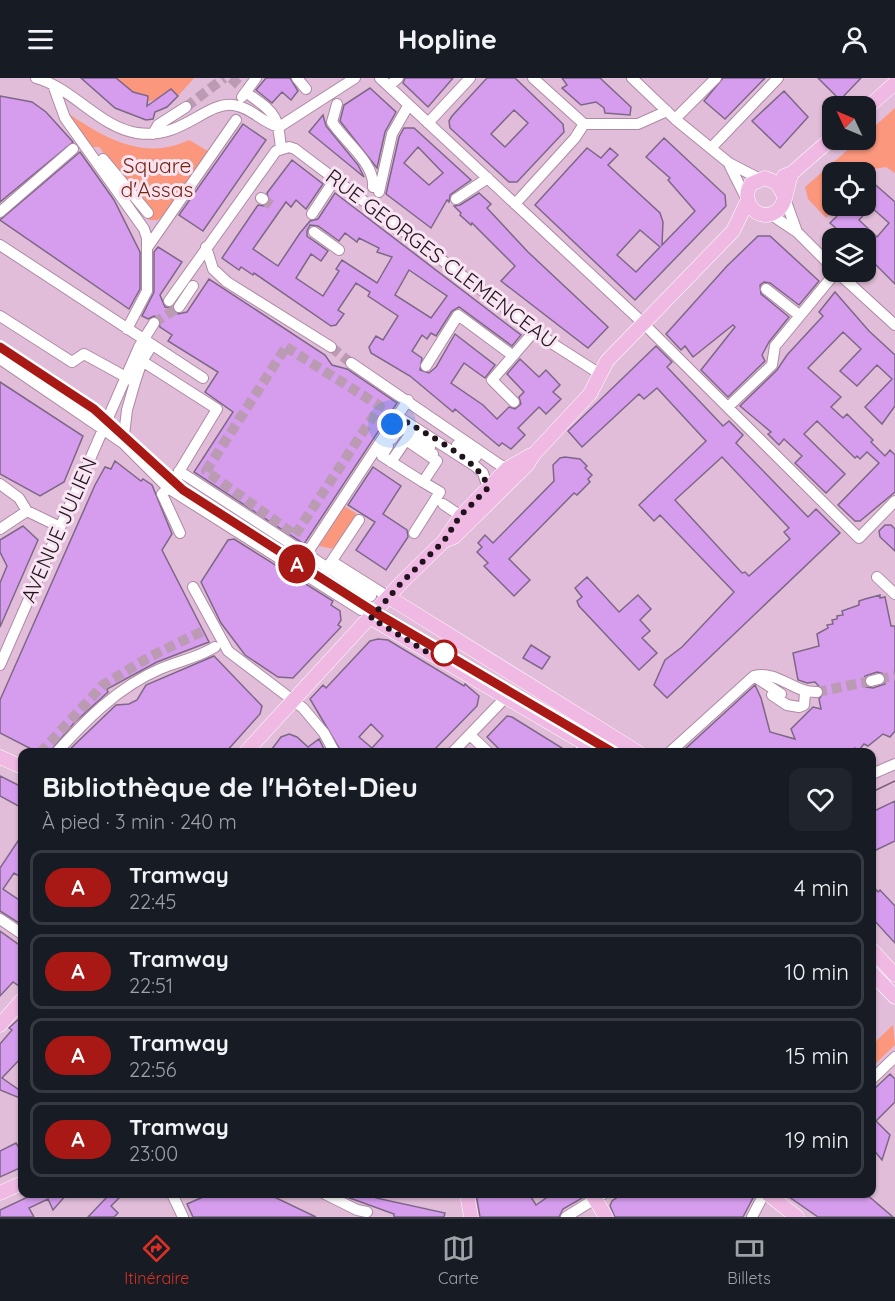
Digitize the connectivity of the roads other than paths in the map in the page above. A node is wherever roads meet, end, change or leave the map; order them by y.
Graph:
1 (40, 78) edge
2 (256, 78) edge
3 (297, 78) edge
4 (355, 78) edge
5 (398, 78) edge
6 (470, 78) edge
7 (533, 78) edge
8 (632, 78) edge
9 (716, 78) edge
10 (778, 78) edge
11 (384, 82) edge
12 (895, 83) edge
13 (52, 85) junction
14 (306, 89) dead end
15 (244, 100) junction
16 (876, 100) edge
17 (337, 104) dead end
18 (186, 106) tunnel mouth
19 (408, 106) junction
20 (667, 111) junction
21 (675, 119) junction
22 (236, 120) dead end
23 (428, 123) junction
24 (584, 123) junction
25 (279, 127) junction
26 (153, 134) junction
27 (78, 145) junction
28 (712, 147) junction
29 (822, 147) edge
30 (281, 149) junction
31 (93, 154) junction
32 (729, 163) junction
33 (792, 173) junction
34 (488, 178) junction
35 (335, 179) junction
36 (766, 179) junction
37 (784, 196) junction
38 (456, 199) dead end
39 (747, 200) junction
40 (515, 204) junction
41 (0, 212) edge
42 (148, 213) dead end
43 (312, 214) dead end
44 (765, 214) junction
45 (733, 231) junction
46 (314, 232) dead end
47 (797, 232) junction
48 (0, 245) edge
49 (206, 247) junction
50 (146, 248) junction
51 (339, 250) dead end
52 (822, 257) edge
53 (828, 282) edge
54 (848, 282) edge
55 (193, 286) dead end
56 (766, 289) dead end
57 (799, 315) junction
58 (0, 316) edge
59 (154, 323) tunnel mouth
60 (643, 323) junction
61 (895, 325) edge
62 (127, 329) junction
63 (531, 335) dead end
64 (148, 342) junction
65 (331, 347) tunnel mouth
66 (513, 355) junction
67 (142, 361) junction
68 (351, 363) tunnel mouth
69 (2, 366) edge
70 (426, 366) dead end
71 (600, 374) junction
72 (203, 378) dead end
73 (130, 379) junction
74 (408, 400) junction
75 (514, 402) dead end
76 (728, 408) junction
77 (397, 416) junction
78 (104, 429) junction
79 (406, 435) junction
80 (388, 437) junction
81 (123, 442) junction
82 (457, 445) dead end
83 (534, 454) junction
84 (391, 462) junction
85 (501, 471) junction
86 (173, 480) junction
87 (423, 482) junction
88 (0, 484) edge
89 (488, 488) junction
90 (895, 501) edge
91 (488, 503) junction
92 (443, 504) dead end
93 (27, 511) junction
94 (460, 516) junction
95 (359, 519) dead end
96 (60, 527) junction
97 (0, 529) edge
98 (180, 533) dead end
99 (414, 533) dead end
100 (449, 539) junction
101 (305, 555) junction
102 (331, 567) junction
103 (296, 570) junction
104 (877, 577) dead end
105 (318, 584) junction
106 (194, 587) dead end
107 (895, 594) edge
108 (371, 596) dead end
109 (390, 598) junction
110 (366, 614) junction
111 (215, 647) dead end
112 (0, 665) edge
113 (754, 676) junction
114 (817, 692) tunnel mouth
115 (805, 693) junction
116 (772, 694) dead end
117 (505, 698) junction
118 (293, 700) junction
119 (791, 700) dead end
120 (470, 735) junction
121 (61, 748) edge
122 (250, 748) edge
123 (332, 748) edge
124 (458, 748) edge
125 (484, 748) edge
126 (582, 748) edge
127 (631, 748) edge
128 (676, 748) edge
129 (0, 757) edge
130 (895, 764) edge
131 (18, 765) edge
132 (876, 772) edge
133 (0, 919) edge
134 (18, 931) edge
135 (876, 954) edge
136 (895, 975) edge
137 (876, 977) edge
138 (895, 998) edge
139 (18, 1005) edge
140 (0, 1025) edge
141 (895, 1057) edge
142 (876, 1075) edge
143 (18, 1185) edge
144 (0, 1193) edge
145 (174, 1198) edge
146 (333, 1198) edge
147 (468, 1198) edge
148 (594, 1198) edge
149 (598, 1198) edge
150 (764, 1198) edge
151 (771, 1198) edge
152 (367, 1212) dead end
153 (183, 1217) edge
154 (471, 1217) edge
155 (566, 1217) edge
156 (606, 1217) edge
157 (752, 1217) edge
158 (797, 1217) edge

1 - 13 street
2 - 15 street
3 - 14 street
4 - 25 street
5 - 11 street
6 - 23 street
7 - 24 street
8 - 20 street
9 - 21 street
10 - 28 street
11 - 19 street
12 - 16 main road
13 - 26 street
13 - 27 street
15 - 25 street
15 - 26 street
17 - 19 street
18 - 26 street
19 - 23 street
20 - 21 street
20 - 24 street
21 - 28 street
22 - 50 street
23 - 34 street
24 - 40 street
25 - 30 street
27 - 31 street
27 - 41 street
28 - 32 street
29 - 33 main road
30 - 35 street, RUE GEORGES CLEMENCEAU
30 - 49 street
31 - 42 street
31 - 50 street
32 - 36 street
32 - 39 street
33 - 36 main road
33 - 37 main road
34 - 38 street
34 - 40 street
35 - 43 street
35 - 71 street, RUE GEORGES CLEMENCEAU
36 - 37 main road
36 - 39 main road
37 - 44 main road
37 - 47 street
39 - 44 main road
39 - 45 main road
40 - 60 street
44 - 45 main road
44 - 47 street
45 - 60 main road
46 - 51 street
47 - 52 street
48 - 62 street
49 - 55 street
49 - 65 street
50 - 62 street
53 - 57 street
54 - 61 street
56 - 57 street
57 - 76 street
58 - 73 street
59 - 64 street
60 - 71 main road
60 - 76 street
62 - 64 street
63 - 66 street
64 - 67 street
64 - 72 street
64 - 73 street
66 - 70 street
66 - 75 street
67 - 73 street
67 - 86 street
68 - 74 street
69 - 78 street
71 - 83 main road
73 - 78 street, AVENUE JULIEN
73 - 81 street
74 - 77 street
74 - 85 street
76 - 90 street
77 - 80 street
77 - 89 street
78 - 81 street
78 - 96 street, AVENUE JULIEN
79 - 80 street
79 - 84 street
79 - 87 street
80 - 84 street
80 - 101 street
81 - 86 street
82 - 85 street
83 - 85 main road
83 - 91 main road
84 - 87 street
85 - 89 main road
85 - 91 street
86 - 98 street
86 - 101 street
86 - 103 street
87 - 99 street
88 - 93 street
89 - 94 main road
91 - 100 main road
92 - 94 street
93 - 96 street
93 - 97 street
94 - 100 main road
95 - 102 street
96 - 112 street, AVENUE JULIEN
100 - 109 main road
101 - 102 street
101 - 103 street
102 - 105 street
102 - 108 street
102 - 109 street
103 - 105 street
104 - 107 street
105 - 110 street
106 - 118 street
109 - 110 main road
109 - 127 main road
110 - 117 main road
110 - 118 main road
111 - 121 street
113 - 115 street
113 - 119 street
113 - 128 street
114 - 115 street
115 - 116 street
117 - 120 street
117 - 126 main road
118 - 122 main road
118 - 123 street
120 - 124 street
120 - 125 street
129 - 131 main road
130 - 132 street
133 - 134 street
135 - 136 main road
137 - 138 main road
139 - 140 main road
141 - 142 street
143 - 144 main road
145 - 153 street
146 - 152 street
147 - 154 main road
148 - 155 street
149 - 156 main road
150 - 157 street
151 - 158 main road

